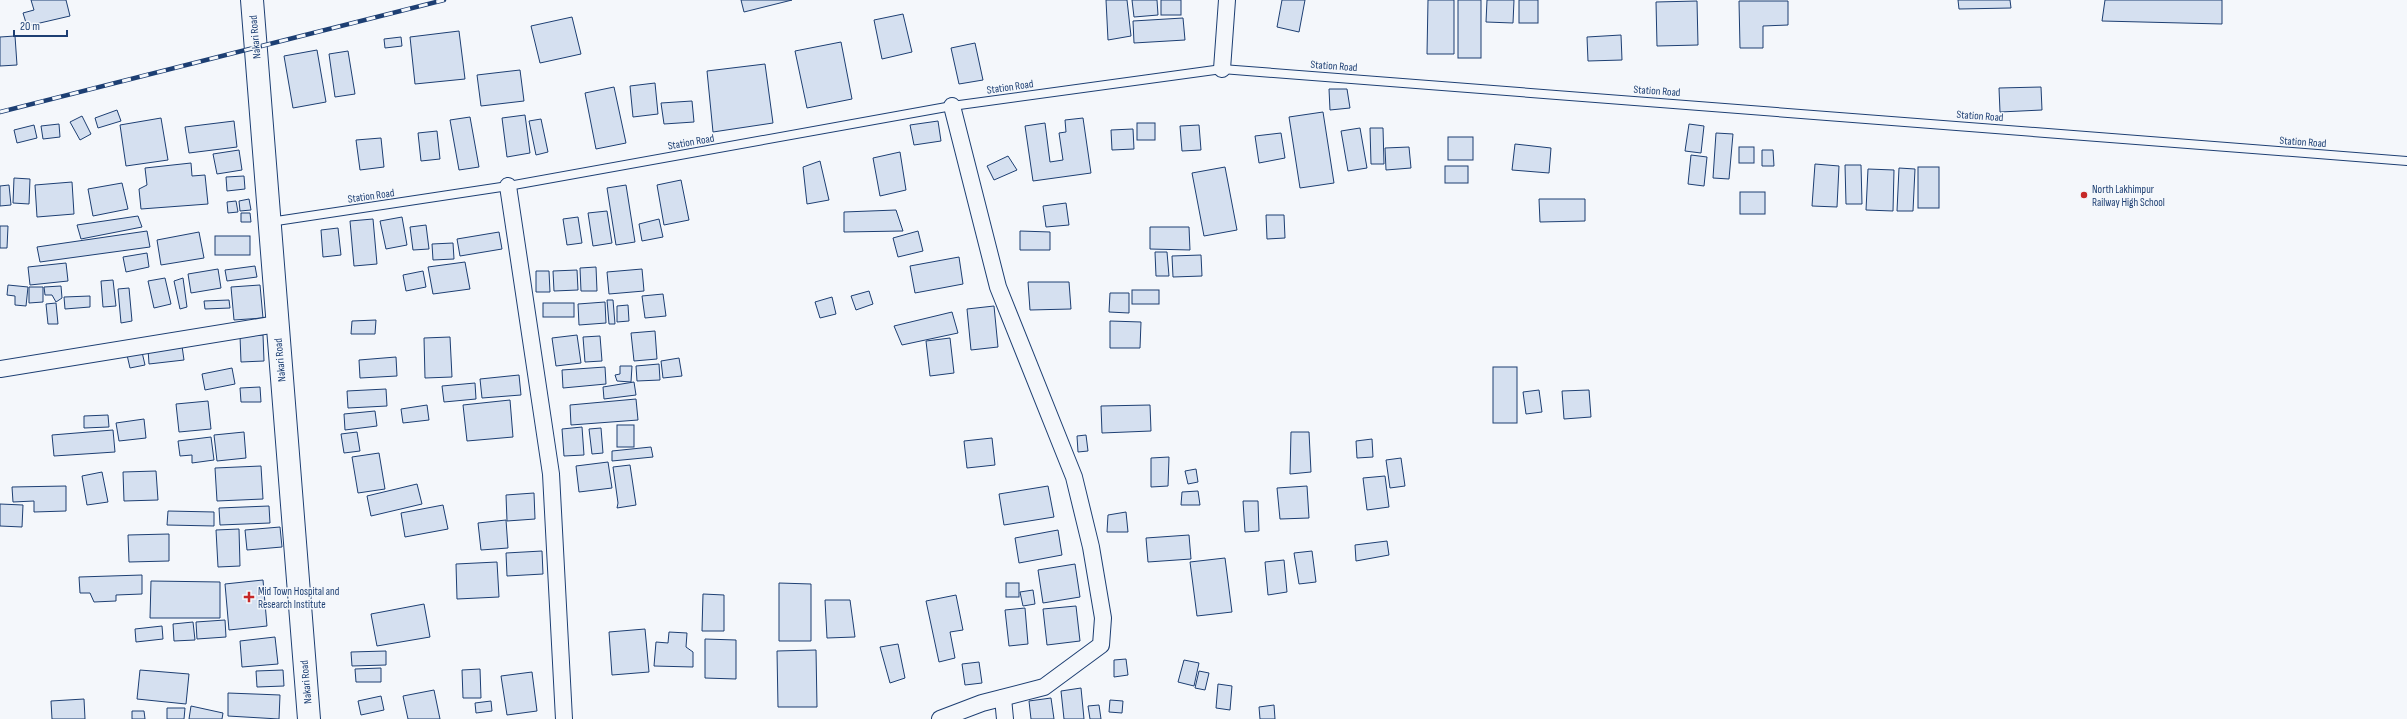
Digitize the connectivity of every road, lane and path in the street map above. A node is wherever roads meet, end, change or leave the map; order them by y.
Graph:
1 (252, 0) edge
2 (1227, 0) edge
3 (1222, 69) junction
4 (952, 106) junction
5 (2407, 161) edge
6 (508, 186) junction
7 (269, 222) junction
8 (277, 324) junction
9 (0, 369) edge
10 (1003, 698) junction
11 (309, 719) edge
12 (564, 719) edge
13 (940, 719) edge
14 (1005, 719) edge

1 - 7 street, Nakari Road
2 - 3 street
3 - 4 lane, Station Road
3 - 5 lane, Station Road
4 - 6 lane, Station Road
4 - 10 street
6 - 7 lane, Station Road
6 - 12 street
7 - 8 street, Nakari Road
8 - 9 street
8 - 11 street, Nakari Road
10 - 13 street
10 - 14 street

